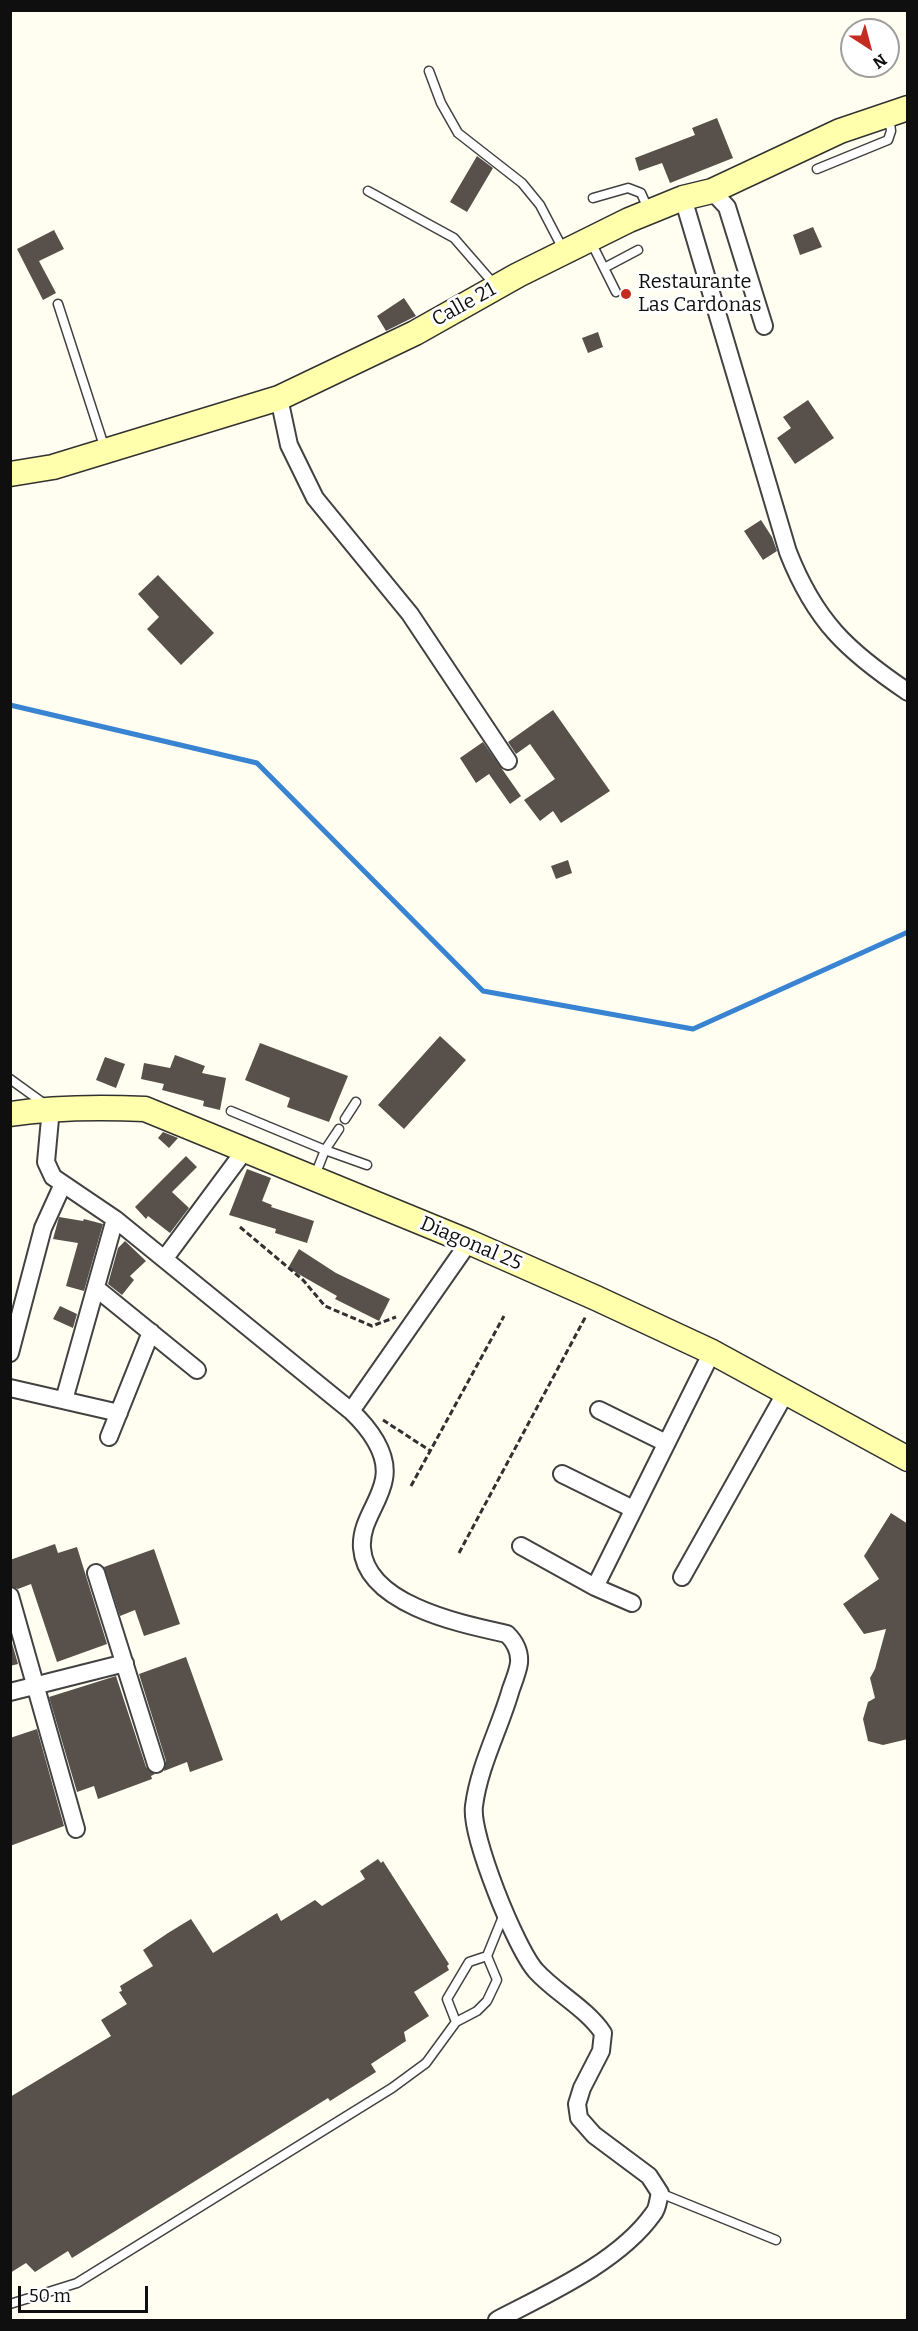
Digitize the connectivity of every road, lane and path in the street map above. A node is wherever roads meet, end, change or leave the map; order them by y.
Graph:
1 (429, 71) dead end
2 (898, 111) edge
3 (817, 169) dead end
4 (368, 191) dead end
5 (712, 191) junction
6 (593, 198) dead end
7 (683, 198) junction
8 (649, 211) junction
9 (590, 240) junction
10 (638, 250) dead end
11 (565, 252) junction
12 (604, 268) junction
13 (496, 287) junction
14 (615, 292) dead end
15 (58, 304) dead end
16 (764, 326) dead end
17 (279, 399) junction
18 (106, 451) junction
19 (10, 474) edge
20 (908, 692) edge
21 (508, 761) dead end
22 (11, 1079) edge
23 (356, 1102) dead end
24 (51, 1108) junction
25 (231, 1111) dead end
26 (10, 1114) edge
27 (345, 1119) dead end
28 (339, 1129) dead end
29 (245, 1150) junction
30 (325, 1150) junction
31 (367, 1165) dead end
32 (314, 1178) junction
33 (63, 1184) junction
34 (115, 1219) junction
35 (240, 1227) dead end
36 (469, 1242) junction
37 (165, 1258) junction
38 (96, 1288) junction
39 (596, 1298) junction
40 (428, 1304) junction
41 (504, 1316) dead end
42 (151, 1332) junction
43 (712, 1352) junction
44 (10, 1353) edge
45 (197, 1370) dead end
46 (10, 1388) edge
47 (786, 1392) junction
48 (64, 1400) junction
49 (353, 1407) junction
50 (599, 1410) dead end
51 (119, 1413) junction
52 (109, 1437) dead end
53 (666, 1443) junction
54 (429, 1450) junction
55 (908, 1459) edge
56 (562, 1474) dead end
57 (411, 1486) dead end
58 (633, 1509) junction
59 (521, 1546) dead end
60 (459, 1553) dead end
61 (96, 1573) dead end
62 (682, 1576) dead end
63 (595, 1587) junction
64 (10, 1596) edge
65 (632, 1603) dead end
66 (125, 1663) junction
67 (35, 1686) junction
68 (10, 1692) edge
69 (156, 1764) dead end
70 (76, 1829) dead end
71 (505, 1913) junction
72 (487, 1956) junction
73 (456, 2022) junction
74 (660, 2193) junction
75 (776, 2241) dead end
76 (10, 2304) edge
77 (497, 2320) edge

1 - 11 lane
2 - 3 lane
2 - 5 street, Calle 21
4 - 13 lane
5 - 7 street, Calle 21
5 - 16 street
6 - 8 lane
7 - 8 street, Calle 21
7 - 20 street
8 - 9 street, Calle 21
9 - 11 street, Calle 21
9 - 12 lane
10 - 12 lane
11 - 13 street, Calle 21
12 - 14 lane
13 - 17 street, Calle 21
15 - 18 lane
17 - 18 street, Calle 21
17 - 21 street
18 - 19 street, Calle 21
22 - 24 lane
23 - 27 lane
24 - 26 street, Diagonal 25
24 - 29 street, Diagonal 25
24 - 33 street
25 - 30 lane
28 - 30 lane
29 - 32 street, Diagonal 25
29 - 37 street
30 - 31 lane
30 - 32 lane
32 - 36 street, Diagonal 25
33 - 34 street
33 - 44 street
34 - 37 street
34 - 38 street
35 - 40 path
36 - 39 street, Diagonal 25
36 - 40 street
37 - 49 street
38 - 42 street
38 - 48 street
39 - 43 street, Diagonal 25
39 - 60 path
40 - 49 street
41 - 54 path
42 - 45 street
42 - 51 street
43 - 47 street, Diagonal 25
43 - 53 street
46 - 48 street
47 - 55 street, Diagonal 25
47 - 62 street
48 - 51 street
49 - 54 path
49 - 71 street
50 - 53 street
51 - 52 street
53 - 58 street
54 - 57 path
56 - 58 street
58 - 63 street
59 - 63 street
61 - 66 street
63 - 65 street
64 - 67 street
66 - 67 street
66 - 69 street
67 - 68 street
67 - 70 street
71 - 72 lane
71 - 74 street
72 - 73 lane
72 - 73 lane
73 - 76 lane
74 - 75 lane
74 - 77 street

